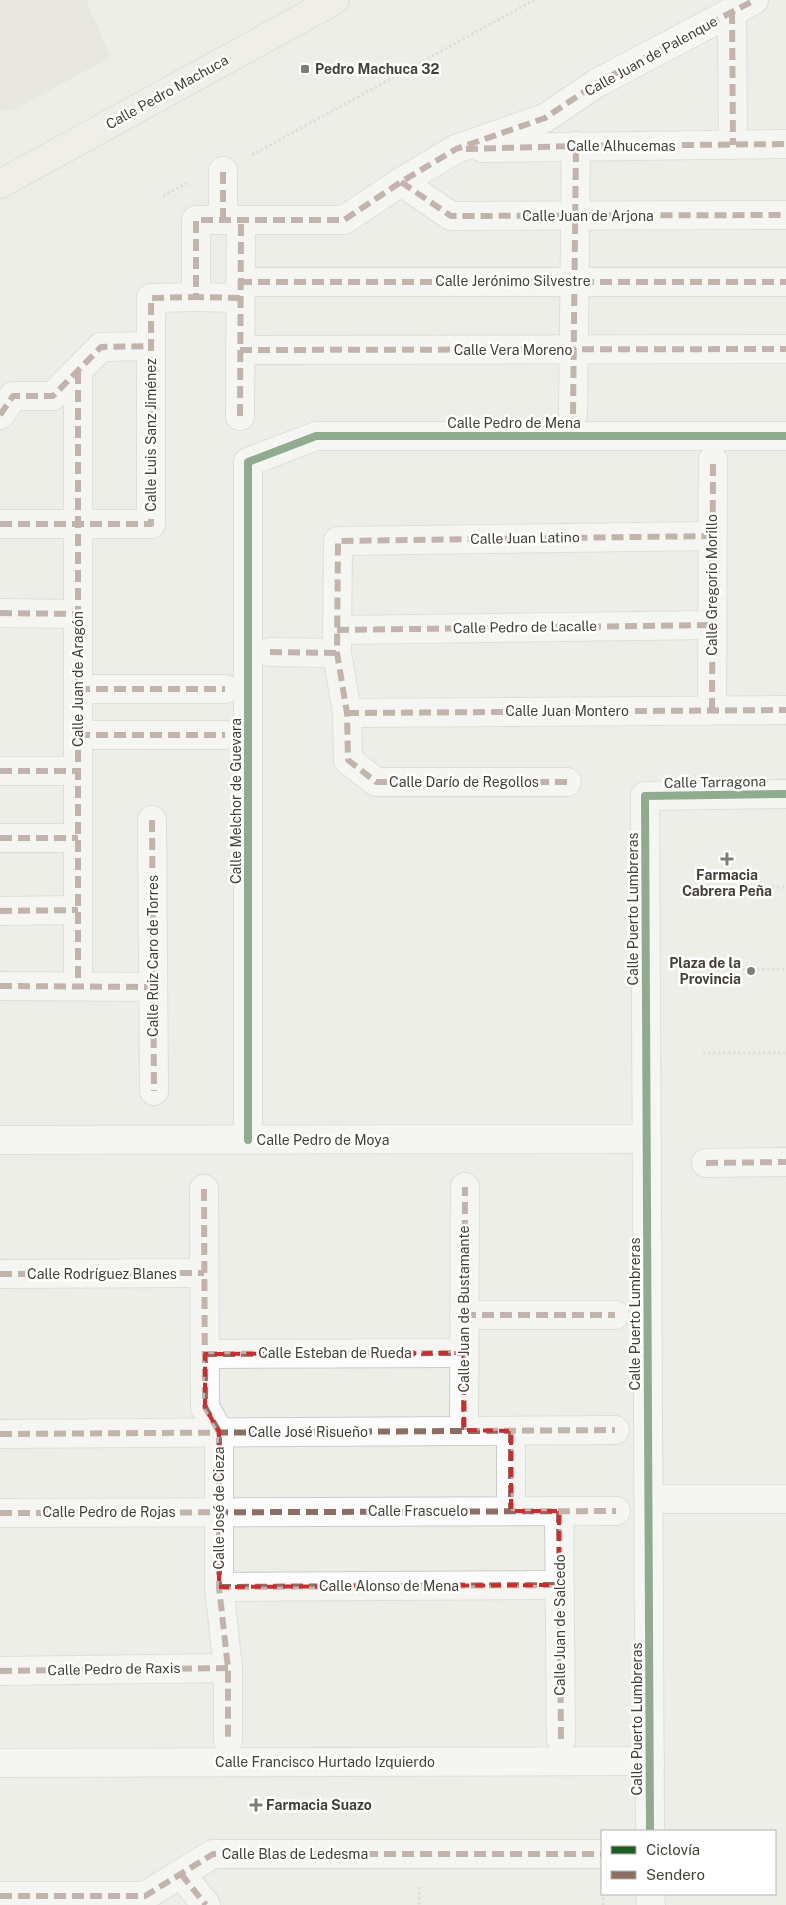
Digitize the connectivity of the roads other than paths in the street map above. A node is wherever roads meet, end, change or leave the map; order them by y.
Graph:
1 (335, 0) edge
2 (746, 4) edge
3 (786, 144) edge
4 (733, 145) junction
5 (576, 146) junction
6 (456, 149) junction
7 (223, 171) road end
8 (402, 182) junction
9 (0, 184) edge
10 (786, 215) edge
11 (575, 216) junction
12 (232, 220) junction
13 (574, 281) junction
14 (786, 282) edge
15 (240, 290) junction
16 (196, 298) junction
17 (151, 346) junction
18 (786, 349) edge
19 (240, 350) junction
20 (573, 350) junction
21 (78, 372) junction
22 (573, 414) dead end
23 (0, 415) edge
24 (240, 416) dead end
25 (786, 436) edge
26 (713, 460) dead end
27 (248, 462) joint
28 (0, 524) edge
29 (78, 524) junction
30 (712, 536) junction
31 (338, 541) joint
32 (0, 613) edge
33 (78, 614) junction
34 (712, 625) junction
35 (337, 642) junction
36 (270, 652) dead end
37 (78, 688) junction
38 (225, 689) dead end
39 (712, 710) junction
40 (786, 710) edge
41 (347, 713) junction
42 (78, 735) junction
43 (225, 735) dead end
44 (0, 771) edge
45 (78, 771) junction
46 (567, 782) dead end
47 (786, 794) edge
48 (645, 796) joint
49 (152, 820) dead end
50 (0, 838) edge
51 (78, 838) junction
52 (78, 910) junction
53 (0, 911) edge
54 (0, 986) edge
55 (78, 986) junction
56 (153, 986) junction
57 (154, 1091) dead end
58 (647, 1138) junction
59 (0, 1140) edge
60 (248, 1140) junction
61 (786, 1162) edge
62 (706, 1163) dead end
63 (464, 1187) dead end
64 (204, 1189) dead end
65 (204, 1273) junction
66 (0, 1274) edge
67 (464, 1315) junction
68 (614, 1315) dead end
69 (464, 1353) junction
70 (205, 1354) junction
71 (464, 1430) junction
72 (615, 1430) dead end
73 (511, 1431) junction
74 (219, 1432) junction
75 (0, 1434) edge
76 (649, 1499) junction
77 (786, 1499) edge
78 (559, 1510) junction
79 (616, 1510) dead end
80 (511, 1511) junction
81 (219, 1512) junction
82 (0, 1513) edge
83 (560, 1585) junction
84 (219, 1587) junction
85 (228, 1668) junction
86 (0, 1671) edge
87 (561, 1739) dead end
88 (228, 1740) dead end
89 (650, 1761) junction
90 (0, 1763) edge
91 (650, 1830) edge
92 (601, 1854) edge
93 (181, 1874) junction
94 (0, 1896) edge
95 (206, 1905) edge

1 - 9 main road, Calle Pedro Machuca
2 - 4 street, Calle Juan de Palenque
2 - 6 street, Calle Juan de Palenque
3 - 4 street, Calle Alhucemas
4 - 5 street, Calle Alhucemas
5 - 6 street, Calle Alhucemas
5 - 11 street
6 - 8 street, Calle Juan de Palenque
7 - 12 street
8 - 11 street, Calle Juan de Arjona
8 - 12 street, Calle Juan de Palenque
10 - 11 street, Calle Juan de Arjona
11 - 13 street
12 - 15 street
12 - 16 street
13 - 14 street, Calle Jerónimo Silvestre
13 - 15 street, Calle Jerónimo Silvestre
13 - 20 street
15 - 16 street
15 - 19 street
16 - 17 street
17 - 21 street
17 - 29 street, Calle Luis Sanz Jiménez
18 - 20 street, Calle Vera Moreno
19 - 20 street, Calle Vera Moreno
19 - 24 street
20 - 22 street
21 - 23 street
21 - 29 street, Calle Juan de Aragón
25 - 27 street, Calle Pedro de Mena
26 - 30 street, Calle Gregorio Morillo
27 - 60 street, Calle Melchor de Guevara
28 - 29 street
29 - 33 street, Calle Juan de Aragón
30 - 31 street, Calle Juan Latino
30 - 34 street, Calle Gregorio Morillo
31 - 35 street, Calle Darío de Regollos
32 - 33 street
33 - 37 street, Calle Juan de Aragón
34 - 35 street, Calle Pedro de Lacalle
34 - 39 street, Calle Gregorio Morillo
35 - 36 street, Calle Pedro de Lacalle
35 - 41 street, Calle Darío de Regollos
37 - 38 street
37 - 42 street, Calle Juan de Aragón
39 - 40 street, Calle Juan Montero
39 - 41 street, Calle Juan Montero
41 - 46 street, Calle Darío de Regollos
42 - 43 street
42 - 45 street, Calle Juan de Aragón
44 - 45 street
45 - 51 street, Calle Juan de Aragón
47 - 48 street, Calle Tarragona
48 - 58 street, Calle Puerto Lumbreras
49 - 56 street, Calle Ruiz Caro de Torres
50 - 51 street
51 - 52 street, Calle Juan de Aragón
52 - 53 street
52 - 55 street, Calle Juan de Aragón
54 - 55 street
55 - 56 street
56 - 57 street, Calle Ruiz Caro de Torres
58 - 60 street, Calle Pedro de Moya
58 - 76 street, Calle Puerto Lumbreras
59 - 60 street, Calle Pedro de Moya
61 - 62 street
63 - 67 street, Calle Juan de Bustamante
64 - 65 street, Calle José de Cieza
65 - 66 street, Calle Rodríguez Blanes
65 - 70 street, Calle José de Cieza
67 - 68 street
67 - 69 street, Calle Juan de Bustamante
69 - 70 street, Calle Esteban de Rueda
69 - 71 street, Calle Juan de Bustamante
70 - 74 street, Calle José de Cieza
71 - 73 street, Calle José Risueño
71 - 74 street, Calle José Risueño
72 - 73 street, Calle José Risueño
73 - 80 street
74 - 75 street, Calle José Risueño
74 - 81 street, Calle José de Cieza
76 - 77 street
76 - 89 street, Calle Puerto Lumbreras
78 - 79 street, Calle Frascuelo
78 - 80 street, Calle Frascuelo
78 - 83 street, Calle Juan de Salcedo
80 - 81 street, Calle Frascuelo
81 - 82 street, Calle Pedro de Rojas
81 - 84 street, Calle José de Cieza
83 - 84 street, Calle Alonso de Mena
83 - 87 street, Calle Juan de Salcedo
84 - 85 street, Calle José de Cieza
85 - 86 street, Calle Pedro de Raxis
85 - 88 street, Calle José de Cieza
89 - 90 street, Calle Francisco Hurtado Izquierdo
89 - 91 street, Calle Puerto Lumbreras
92 - 93 street, Calle Blas de Ledesma
93 - 94 street, Calle Blas de Ledesma
93 - 95 street

